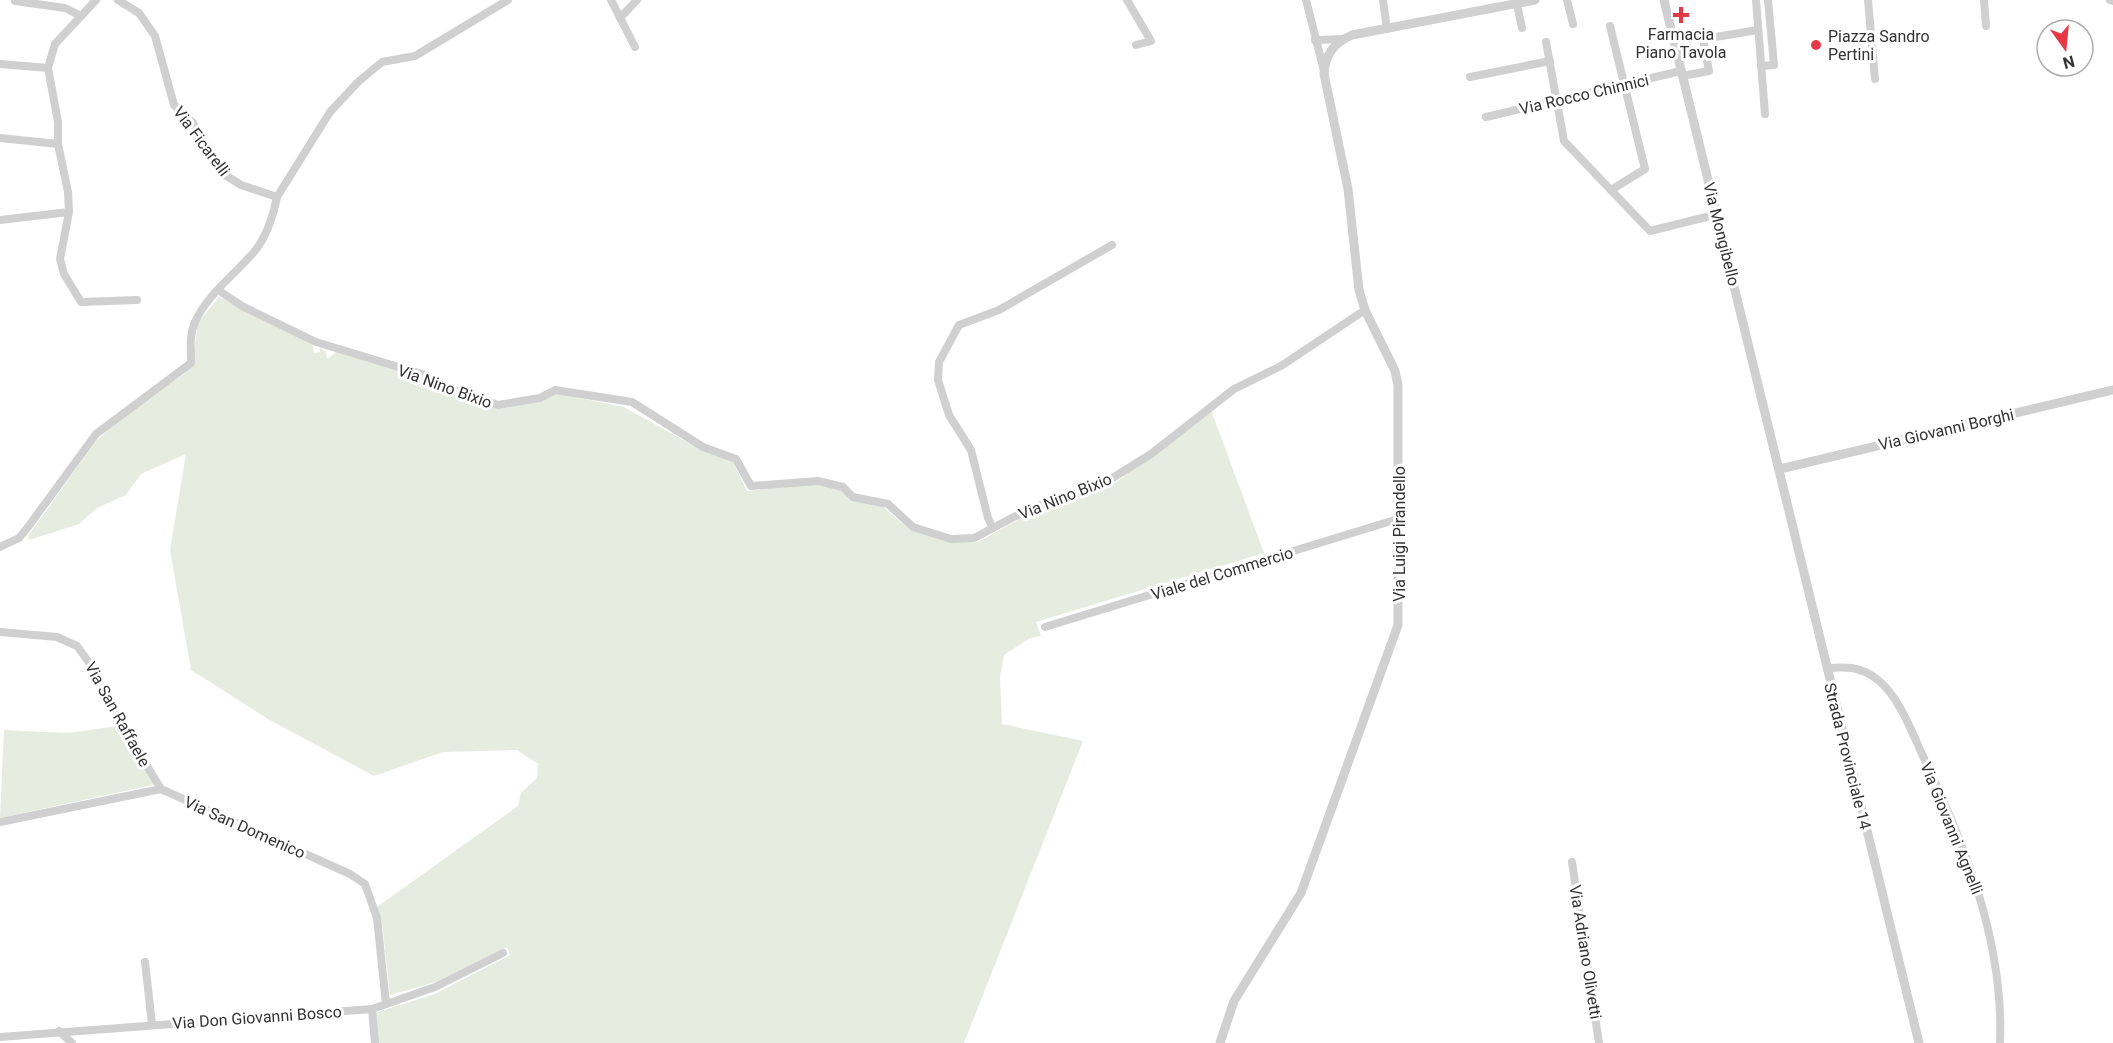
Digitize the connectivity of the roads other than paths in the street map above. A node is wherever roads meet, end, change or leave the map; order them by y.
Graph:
1 (96, 0) edge
2 (118, 0) edge
3 (508, 0) edge
4 (611, 0) edge
5 (637, 0) edge
6 (1127, 0) edge
7 (1306, 0) edge
8 (1383, 0) edge
9 (1535, 0) edge
10 (1567, 0) edge
11 (1664, 0) edge
12 (1756, 0) edge
13 (1768, 0) edge
14 (1868, 0) edge
15 (1984, 0) edge
16 (15, 1) edge
17 (1517, 2) edge
18 (81, 16) junction
19 (620, 18) junction
20 (1573, 24) dead end
21 (1610, 26) dead end
22 (1986, 26) dead end
23 (1522, 28) dead end
24 (1387, 29) junction
25 (1758, 30) junction
26 (1344, 39) junction
27 (1673, 39) junction
28 (1703, 39) junction
29 (1315, 40) junction
30 (1546, 42) dead end
31 (1136, 45) dead end
32 (635, 47) dead end
33 (1550, 61) junction
34 (0, 64) edge
35 (1761, 66) junction
36 (48, 68) junction
37 (1324, 74) junction
38 (1682, 74) junction
39 (1470, 77) dead end
40 (1875, 79) dead end
41 (1624, 84) junction
42 (1557, 100) junction
43 (1765, 114) dead end
44 (1486, 117) dead end
45 (0, 138) edge
46 (57, 144) junction
47 (1611, 190) junction
48 (277, 196) junction
49 (69, 212) junction
50 (1718, 214) junction
51 (0, 220) edge
52 (1112, 245) dead end
53 (218, 290) junction
54 (137, 300) dead end
55 (1365, 310) junction
56 (2113, 390) edge
57 (1780, 469) junction
58 (1398, 519) junction
59 (993, 528) junction
60 (0, 547) edge
61 (1045, 627) dead end
62 (0, 632) edge
63 (1827, 668) junction
64 (161, 789) junction
65 (0, 822) edge
66 (1572, 862) dead end
67 (503, 953) dead end
68 (145, 962) dead end
69 (386, 1004) junction
70 (372, 1009) junction
71 (152, 1024) junction
72 (59, 1031) junction
73 (0, 1037) edge
74 (72, 1043) edge
75 (375, 1043) edge
76 (1220, 1043) edge
77 (1599, 1043) edge
78 (1919, 1043) edge
79 (2000, 1043) edge

1 - 18 street
2 - 48 street, Via Ficarelli
3 - 48 street
4 - 19 street
5 - 19 street
6 - 31 street
7 - 29 street, Via Luigi Pirandello
8 - 24 street
9 - 17 street
10 - 20 street
11 - 27 street, Via Mongibello
12 - 25 street
13 - 35 street
14 - 40 street
15 - 22 street
16 - 18 street
17 - 23 street
17 - 24 street
18 - 36 street
19 - 32 street
21 - 41 street
24 - 26 street
25 - 28 street
25 - 35 street
26 - 29 street
26 - 37 street
27 - 28 street
27 - 38 street, Via Mongibello
28 - 38 street, Via Rocco Chinnici
29 - 37 street, Via Luigi Pirandello
30 - 33 street
33 - 39 street
33 - 42 street
34 - 36 street
35 - 43 street
36 - 46 street
37 - 55 street, Via Luigi Pirandello
38 - 41 street, Via Rocco Chinnici
38 - 50 street, Via Mongibello
41 - 42 street, Via Rocco Chinnici
41 - 47 street
42 - 44 street, Via Rocco Chinnici
42 - 47 street
45 - 46 street
46 - 49 street
47 - 50 street
48 - 53 street
49 - 51 street
49 - 54 street
50 - 57 street, Via Mongibello
52 - 59 street
53 - 59 street, Via Nino Bixio
53 - 60 street
55 - 58 street, Via Luigi Pirandello
55 - 59 street, Via Nino Bixio
56 - 57 street, Via Giovanni Borghi
57 - 63 street, Strada Provinciale 14
58 - 61 street, Viale del Commercio
58 - 76 street, Via Luigi Pirandello
62 - 64 street, Via San Raffaele
63 - 78 street, Strada Provinciale 14
63 - 79 street, Via Giovanni Agnelli
64 - 65 street
64 - 69 street, Via San Domenico
66 - 77 street, Via Adriano Olivetti
67 - 69 street, Via Don Giovanni Bosco
68 - 71 street
69 - 70 street, Via Don Giovanni Bosco
70 - 71 street, Via Don Giovanni Bosco
70 - 75 street
71 - 72 street, Via Don Giovanni Bosco
72 - 73 street, Via Don Giovanni Bosco
72 - 74 street

